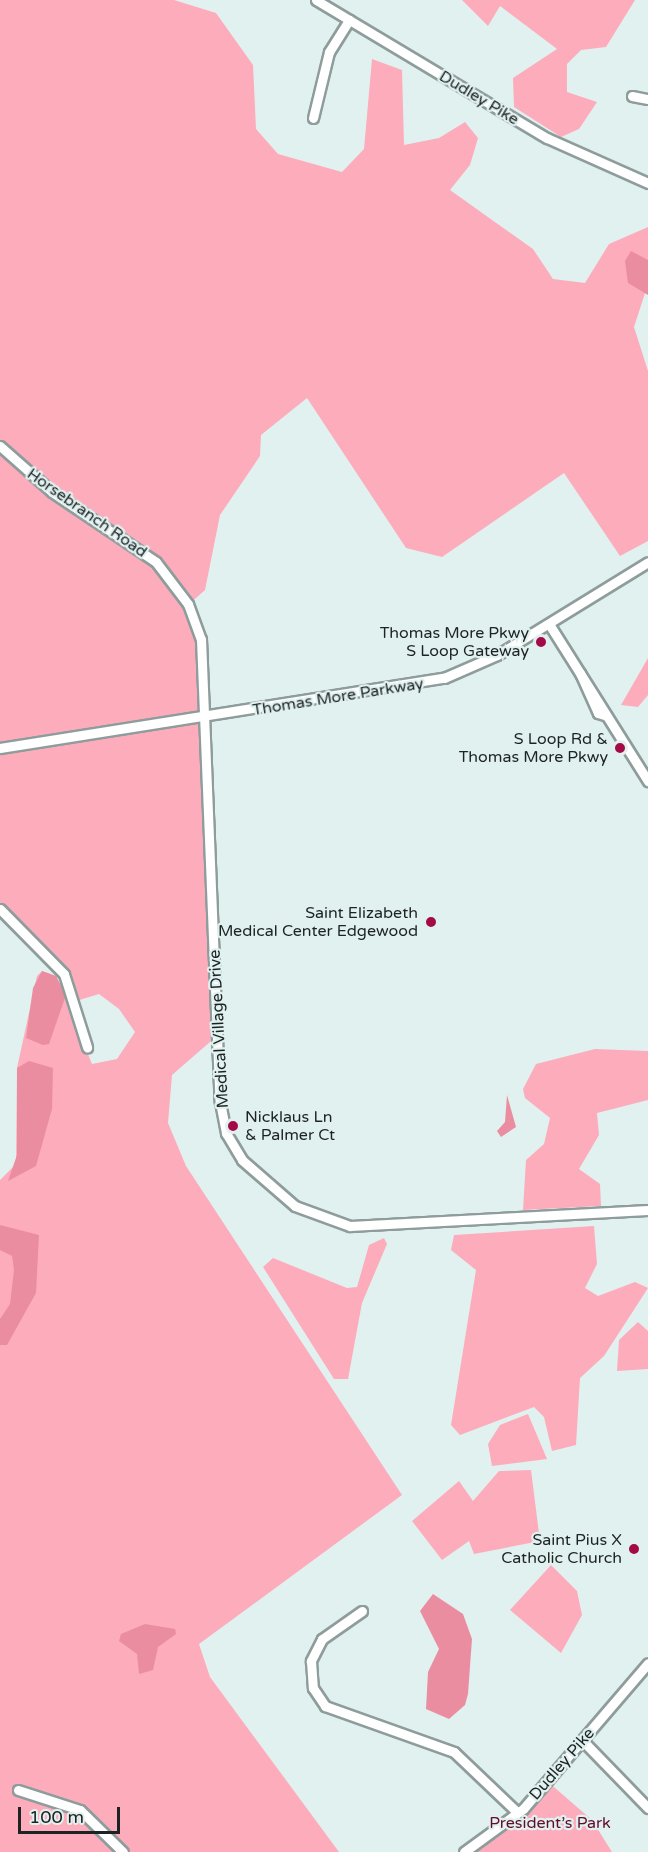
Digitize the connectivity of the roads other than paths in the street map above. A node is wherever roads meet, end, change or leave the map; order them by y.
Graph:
1 (316, 0) edge
2 (349, 20) junction
3 (632, 96) dead end
4 (648, 99) edge
5 (312, 118) dead end
6 (648, 183) edge
7 (0, 446) edge
8 (648, 562) edge
9 (549, 624) junction
10 (207, 718) junction
11 (0, 748) edge
12 (648, 781) edge
13 (0, 909) edge
14 (87, 1047) dead end
15 (648, 1210) edge
16 (362, 1611) dead end
17 (648, 1663) edge
18 (582, 1740) junction
19 (18, 1790) dead end
20 (648, 1808) edge
21 (518, 1813) junction
22 (123, 1852) edge
23 (464, 1852) edge

1 - 2 street, Dudley Pike
2 - 5 street
2 - 6 street, Dudley Pike
3 - 4 street
7 - 10 street, Horsebranch Road
8 - 9 street, Thomas More Parkway
9 - 10 street, Thomas More Parkway
9 - 12 street
10 - 11 street, Thomas More Parkway
10 - 15 street, Medical Village Drive
13 - 14 street
16 - 21 street
17 - 18 street, Dudley Pike
18 - 20 street
18 - 21 street, Dudley Pike
19 - 22 street
21 - 23 street, Dudley Pike

